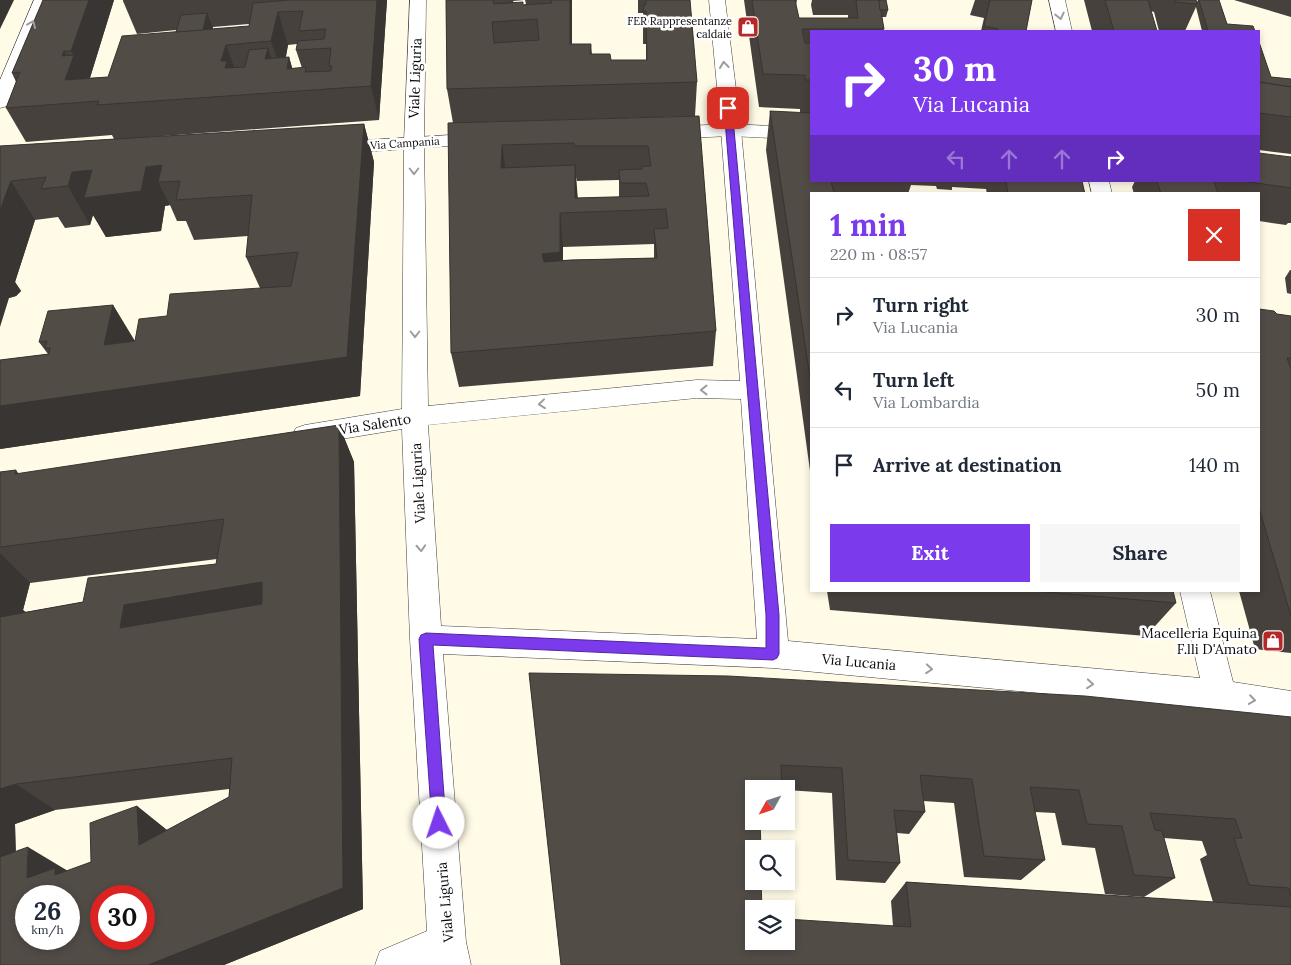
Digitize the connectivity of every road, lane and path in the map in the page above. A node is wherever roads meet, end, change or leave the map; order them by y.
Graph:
1 (42, 0) edge
2 (418, 0) edge
3 (717, 0) edge
4 (1057, 0) edge
5 (1064, 30) edge
6 (0, 102) edge
7 (731, 130) junction
8 (646, 133) edge
9 (810, 134) edge
10 (501, 139) edge
11 (414, 142) junction
12 (314, 150) edge
13 (752, 390) junction
14 (415, 417) junction
15 (281, 440) edge
16 (1195, 592) edge
17 (426, 639) junction
18 (773, 654) junction
19 (1220, 695) junction
20 (1291, 706) edge
21 (449, 953) edge
22 (394, 965) edge

6 -> 1 street
2 - 11 street, Viale Liguria
7 -> 3 street
4 -> 5 street
7 - 8 street
7 - 9 street
7 - 13 street
10 - 11 street, Via Campania
11 - 12 street, Via Campania
11 -> 14 street, Viale Liguria
13 -> 14 street, Via Salento
13 - 18 street
14 - 15 street, Via Salento
14 -> 17 street, Viale Liguria
16 - 19 street
17 - 18 street, Via Lucania
17 - 21 street, Viale Liguria
18 -> 19 street, Via Lucania
19 -> 20 street, Via Lucania
21 - 22 street

